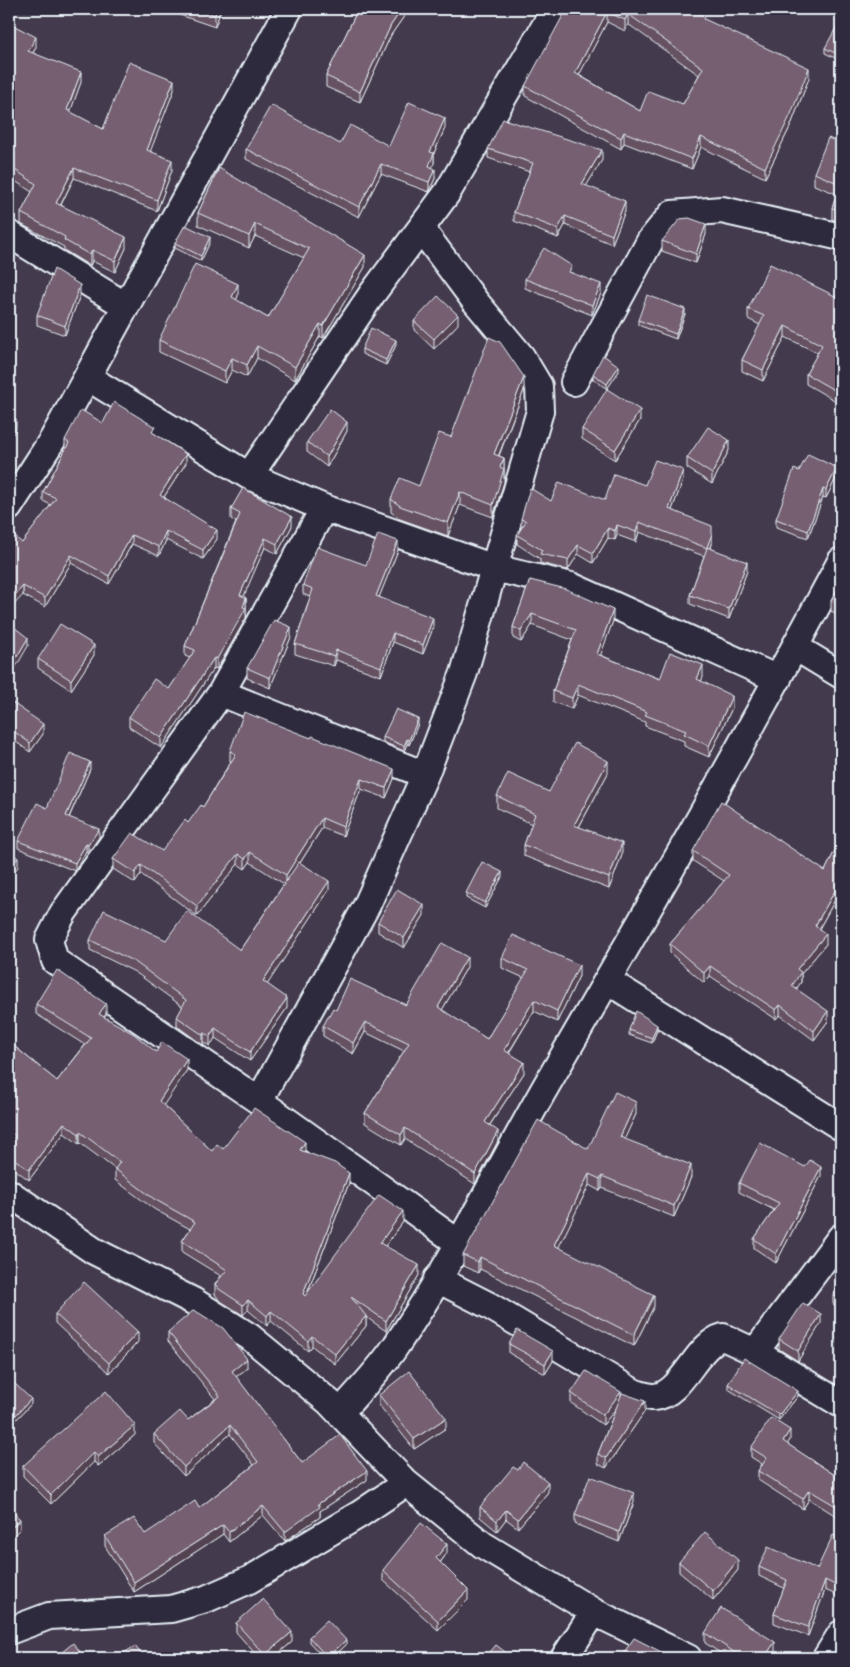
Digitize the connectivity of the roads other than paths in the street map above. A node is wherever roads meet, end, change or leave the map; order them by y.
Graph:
1 (555, 9) edge
2 (287, 10) edge
3 (422, 230) junction
4 (9, 234) edge
5 (841, 237) edge
6 (126, 306) junction
7 (87, 377) junction
8 (574, 382) dead end
9 (249, 476) junction
10 (9, 507) edge
11 (324, 508) junction
12 (841, 561) edge
13 (494, 568) junction
14 (795, 647) junction
15 (841, 674) edge
16 (778, 679) junction
17 (221, 693) junction
18 (425, 775) junction
19 (608, 981) junction
20 (259, 1101) junction
21 (841, 1127) edge
22 (9, 1193) edge
23 (841, 1237) edge
24 (460, 1244) junction
25 (437, 1280) junction
26 (755, 1352) junction
27 (841, 1404) edge
28 (340, 1413) junction
29 (406, 1483) junction
30 (594, 1612) junction
31 (9, 1631) edge
32 (841, 1634) edge
33 (564, 1658) edge
34 (688, 1658) edge
35 (826, 1658) edge

1 - 3 street
2 - 6 street
3 - 9 street
3 - 13 street
4 - 6 street
5 - 8 street
6 - 7 street
7 - 9 street
7 - 10 street
9 - 11 street
11 - 13 street
11 - 17 street
12 - 14 street
13 - 16 street
13 - 18 street
14 - 15 street
14 - 16 street
16 - 19 street
17 - 18 street
17 - 20 street
18 - 20 street
19 - 21 street
19 - 24 street
20 - 24 street
22 - 28 street
23 - 26 street
24 - 25 street
25 - 26 street
25 - 28 street
26 - 27 street
28 - 29 street
29 - 30 street
29 - 31 street
30 - 33 street
30 - 34 street
32 - 35 street

